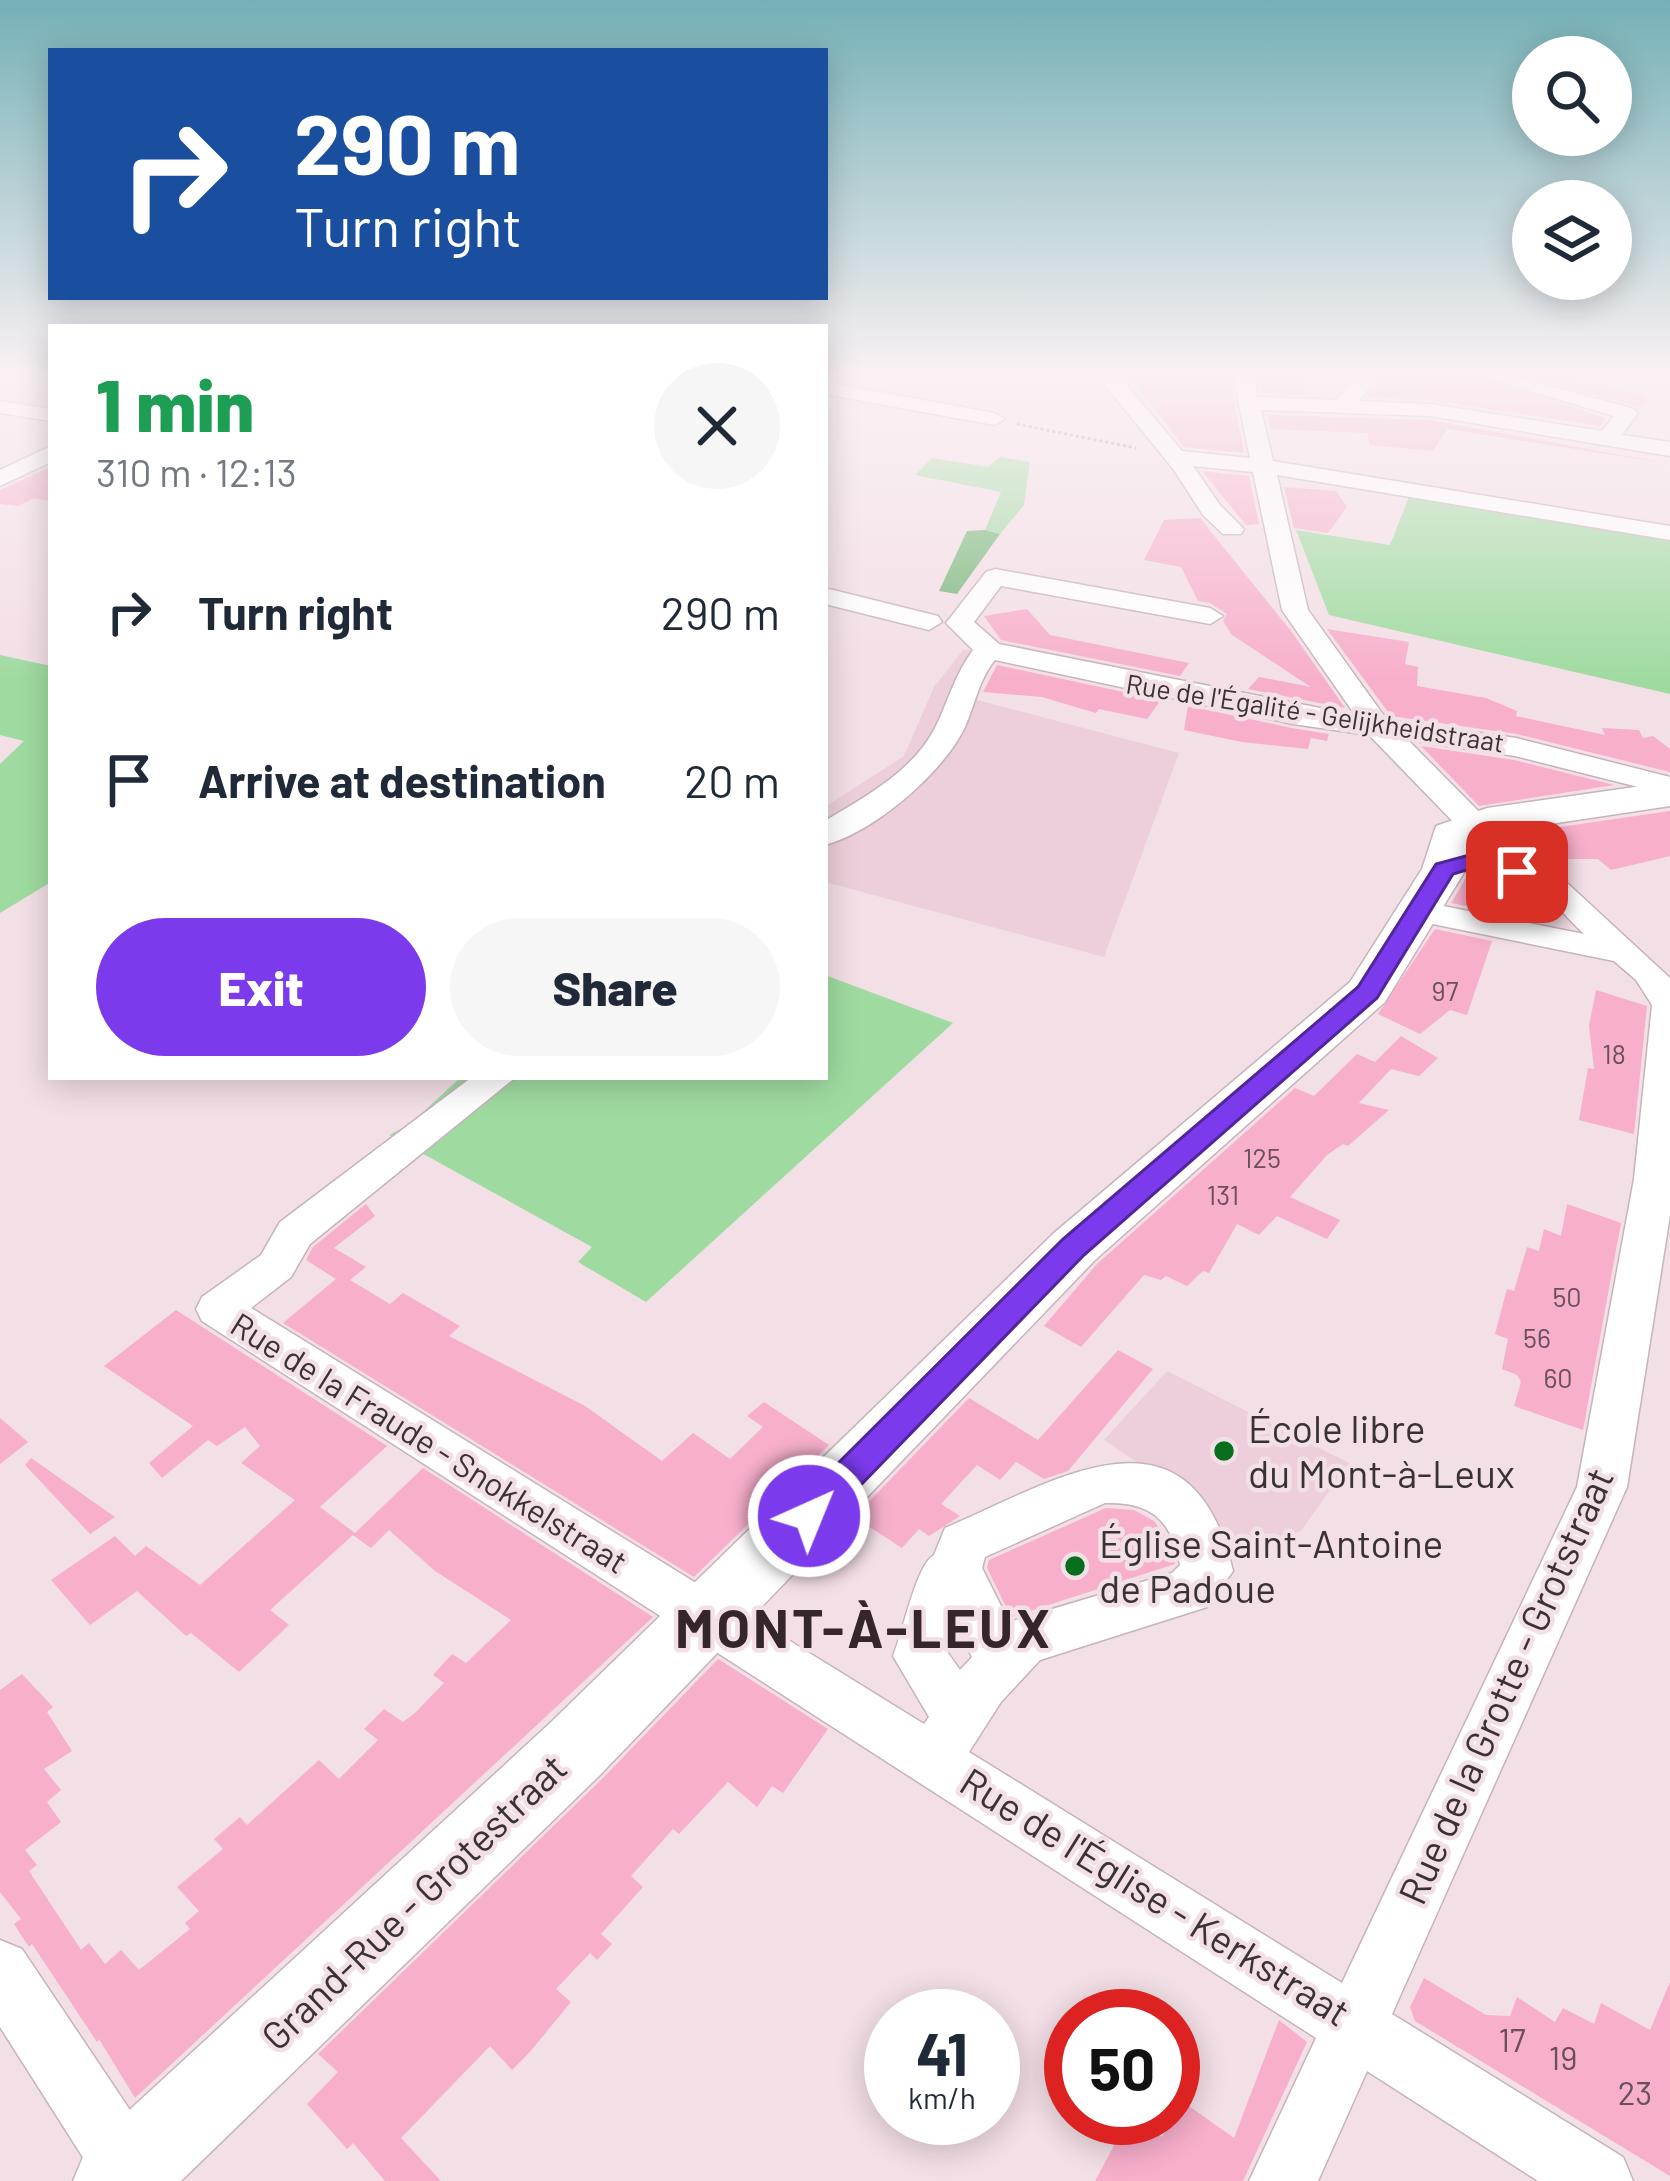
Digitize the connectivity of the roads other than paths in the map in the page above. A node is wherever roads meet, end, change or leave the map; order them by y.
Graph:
1 (1187, 477) edge
2 (1266, 477) edge
3 (1329, 477) edge
4 (1276, 531) junction
5 (1670, 533) edge
6 (1244, 543) junction
7 (1289, 593) junction
8 (828, 597) edge
9 (1210, 616) dead end
10 (928, 622) dead end
11 (989, 650) junction
12 (1377, 726) junction
13 (1670, 790) edge
14 (828, 833) edge
15 (1474, 846) junction
16 (1622, 952) junction
17 (493, 1080) edge
18 (1662, 1180) edge
19 (956, 1569) junction
20 (706, 1619) junction
21 (1001, 1660) junction
22 (947, 1737) junction
23 (0, 1971) edge
24 (1355, 2023) junction
25 (123, 2175) edge
26 (1283, 2181) edge
27 (1600, 2181) edge

1 - 6 street
2 - 4 street
3 - 5 street
4 - 6 street
4 - 7 street
6 - 7 street
7 - 12 street
8 - 10 street
9 - 11 street
11 - 12 street, Rue de l'Égalité - Gelijkheidstraat
11 - 14 street
12 - 13 street, Rue de l'Égalité - Gelijkheidstraat
12 - 15 street
13 - 15 main road
15 - 16 street
15 - 16 street, Rue de la Grotte - Grotstraat
15 - 20 main road, Grand-Rue - Grotestraat
16 - 18 street, Rue de la Grotte - Grotstraat
17 - 20 street, Rue de la Fraude - Snokkelstraat
18 - 24 street, Rue de la Grotte - Grotstraat
19 - 21 street
19 - 21 street
19 - 22 street
20 - 22 street, Rue de l'Église - Kerkstraat
20 - 25 main road, Grand-Rue - Grotestraat
21 - 22 street
22 - 24 street, Rue de l'Église - Kerkstraat
23 - 25 street
24 - 26 street, Rue de la Grotte - Grotstraat
24 - 27 street, Rue de l'Église - Kerkstraat

